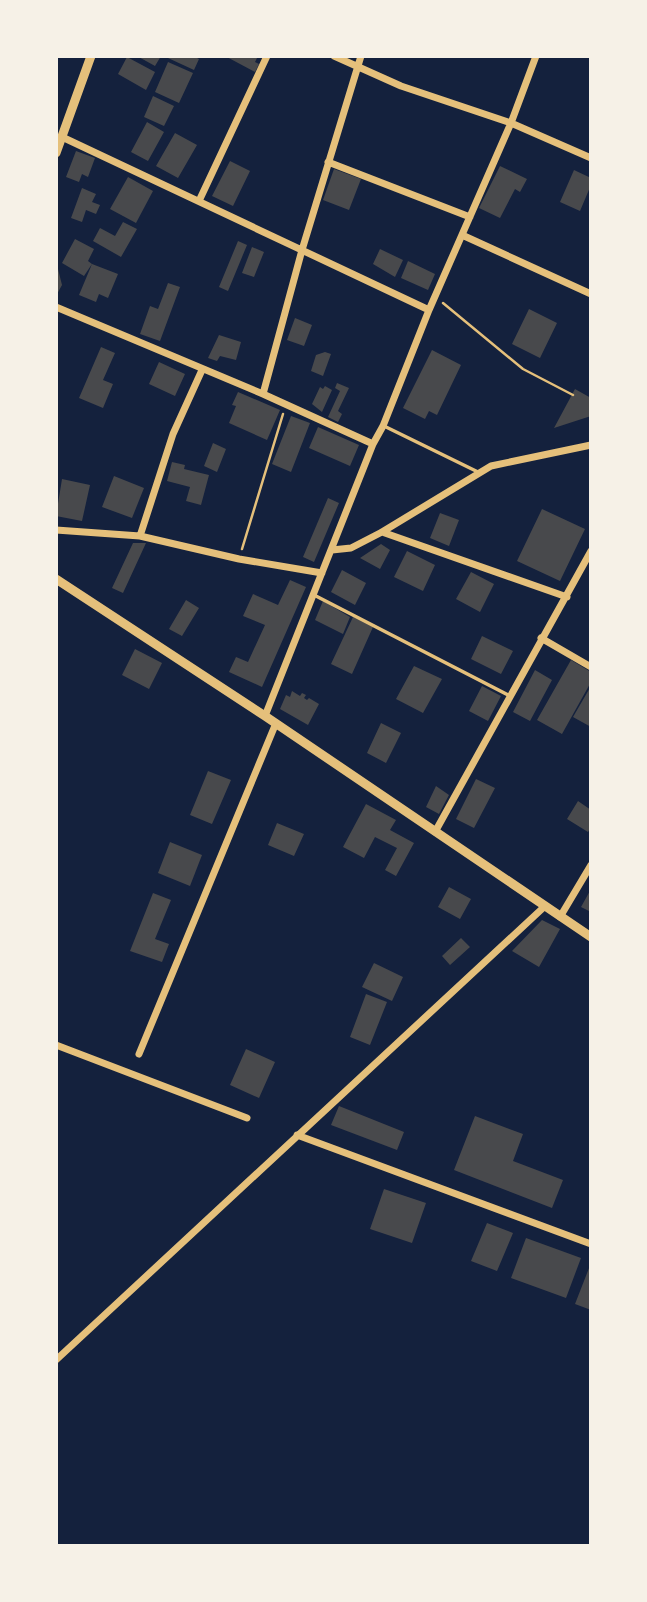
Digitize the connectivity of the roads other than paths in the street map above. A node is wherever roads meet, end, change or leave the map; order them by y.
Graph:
1 (91, 56) edge
2 (267, 56) edge
3 (334, 56) edge
4 (361, 56) edge
5 (536, 56) edge
6 (358, 66) junction
7 (511, 123) junction
8 (62, 137) junction
9 (56, 151) edge
10 (591, 158) edge
11 (328, 162) junction
12 (198, 201) junction
13 (470, 217) junction
14 (461, 235) junction
15 (302, 250) junction
16 (591, 294) edge
17 (56, 307) edge
18 (429, 310) junction
19 (202, 370) junction
20 (263, 394) junction
21 (383, 426) junction
22 (373, 444) junction
23 (591, 445) edge
24 (480, 473) junction
25 (56, 530) edge
26 (382, 533) junction
27 (139, 536) junction
28 (332, 550) junction
29 (591, 551) edge
30 (322, 573) junction
31 (56, 579) edge
32 (314, 595) junction
33 (567, 597) junction
34 (541, 638) junction
35 (591, 667) edge
36 (510, 696) junction
37 (265, 716) junction
38 (276, 723) junction
39 (435, 832) junction
40 (591, 865) edge
41 (544, 907) junction
42 (560, 917) junction
43 (591, 937) edge
44 (56, 1045) edge
45 (139, 1054) dead end
46 (247, 1118) dead end
47 (297, 1135) junction
48 (591, 1244) edge
49 (56, 1360) edge

1 - 8 street
2 - 12 street
3 - 6 street
4 - 6 street
5 - 7 street
6 - 7 street
6 - 11 street
7 - 10 street
7 - 13 street
8 - 9 street
8 - 12 street
11 - 13 street
11 - 15 street
12 - 15 street
13 - 14 street
14 - 16 street
14 - 18 street
15 - 18 street
15 - 20 street
17 - 19 street
18 - 21 street
19 - 20 street
19 - 27 street
20 - 22 street
21 - 22 street
21 - 24 lane
22 - 28 street
23 - 24 street
24 - 26 street
25 - 27 street
26 - 28 street
26 - 33 street
27 - 30 street
28 - 30 street
29 - 33 street
30 - 32 street
31 - 37 street
32 - 36 lane
32 - 37 street
33 - 34 street
34 - 35 street
34 - 36 street
36 - 39 street
37 - 38 street
38 - 39 street
38 - 45 street
39 - 41 street
40 - 42 street
41 - 42 street
41 - 47 street
42 - 43 street
44 - 46 street
47 - 48 street
47 - 49 street

